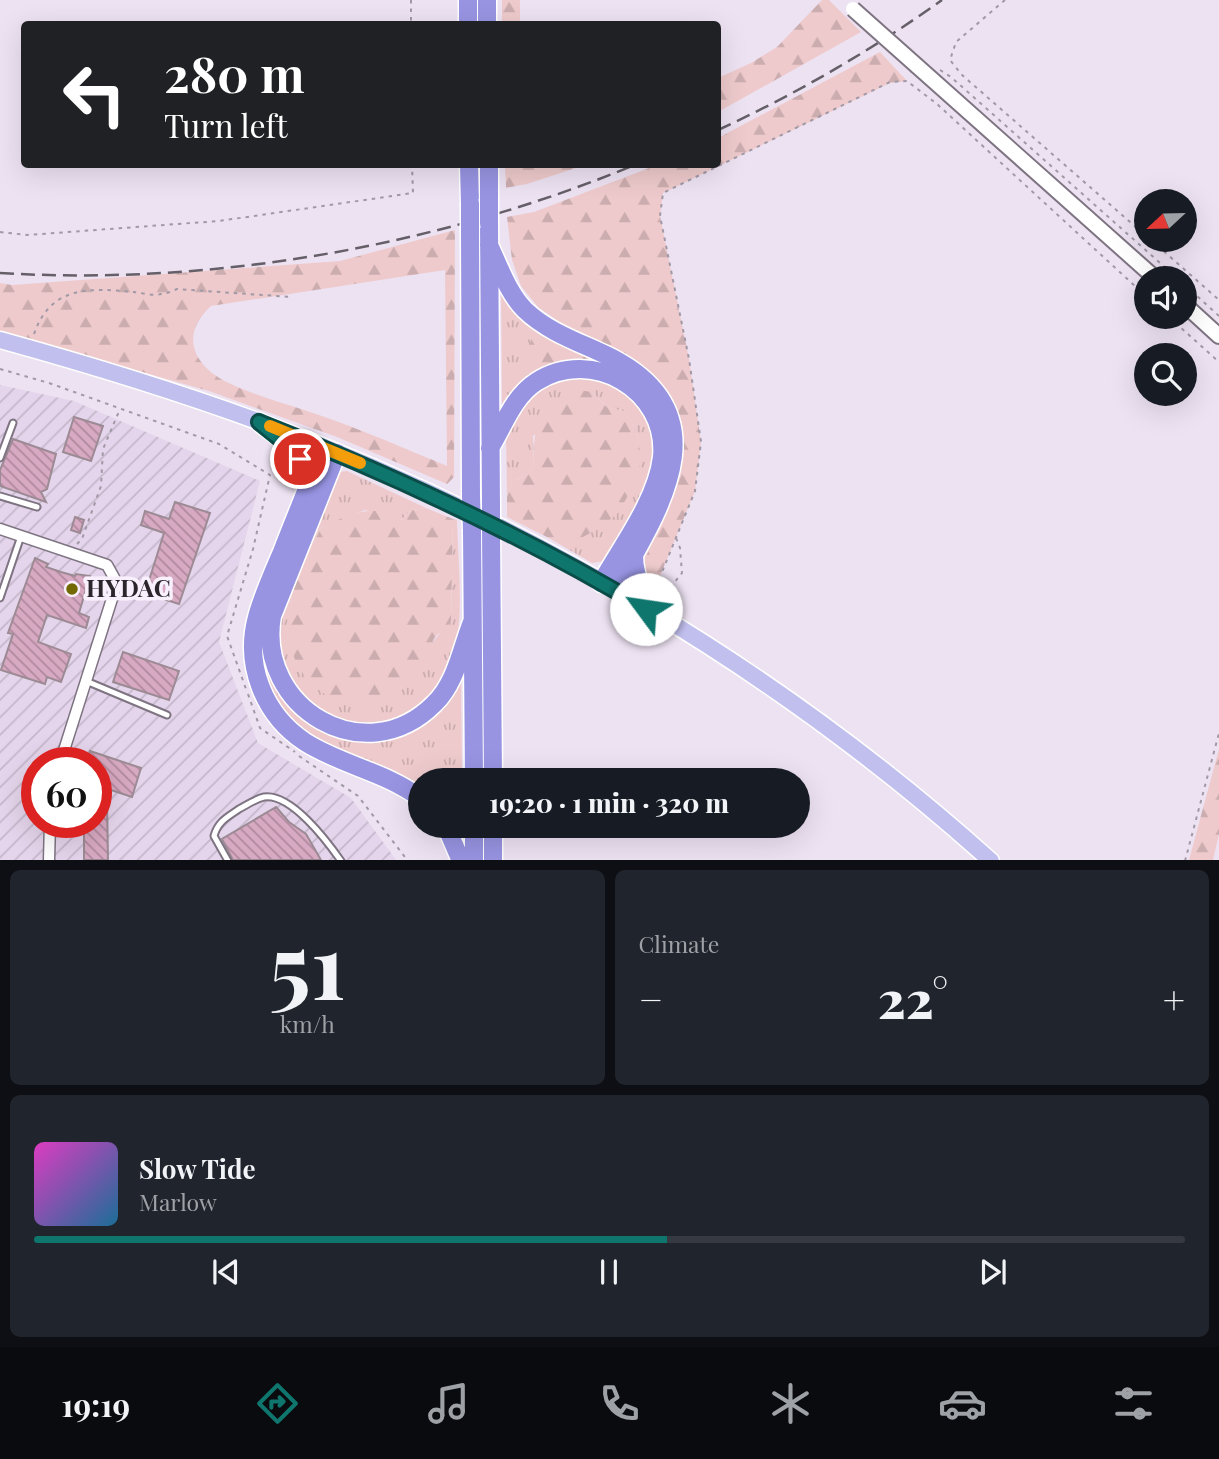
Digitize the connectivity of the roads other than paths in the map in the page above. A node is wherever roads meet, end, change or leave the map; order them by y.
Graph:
1 (468, 0) edge
2 (487, 0) edge
3 (849, 4) edge
4 (468, 21) edge
5 (487, 21) edge
6 (469, 168) edge
7 (489, 168) edge
8 (489, 245) junction
9 (1141, 266) edge
10 (1197, 316) edge
11 (1219, 336) edge
12 (0, 340) edge
13 (259, 422) junction
14 (13, 423) dead end
15 (490, 448) junction
16 (337, 453) junction
17 (0, 458) edge
18 (307, 489) junction
19 (0, 496) edge
20 (37, 507) dead end
21 (0, 529) edge
22 (21, 536) junction
23 (634, 555) junction
24 (601, 583) junction
25 (0, 598) edge
26 (667, 621) junction
27 (472, 622) junction
28 (86, 681) junction
29 (167, 715) dead end
30 (65, 747) edge
31 (474, 768) edge
32 (493, 768) edge
33 (408, 790) edge
34 (50, 838) edge
35 (451, 838) edge
36 (474, 838) edge
37 (493, 838) edge
38 (49, 860) edge
39 (228, 860) edge
40 (341, 860) edge
41 (461, 860) edge
42 (474, 860) edge
43 (493, 860) edge
44 (991, 860) edge

1 - 4 highway
2 - 5 highway
3 - 9 street, bridge
6 - 27 highway, bridge
7 - 8 highway, bridge
8 - 15 highway
8 - 23 highway
10 - 11 street
12 - 13 main road
13 - 16 main road
13 - 18 highway
14 - 17 lane
15 - 24 highway
15 - 32 highway, bridge
16 - 18 highway
16 - 24 main road
16 - 27 highway
18 - 33 highway
19 - 20 lane
21 - 22 street
22 - 25 lane
22 - 28 street
23 - 24 highway
23 - 26 highway
24 - 26 main road
26 - 44 main road
27 - 31 highway
28 - 29 lane
28 - 30 street
34 - 38 street
35 - 41 highway
36 - 42 highway
37 - 43 highway
39 - 40 lane

